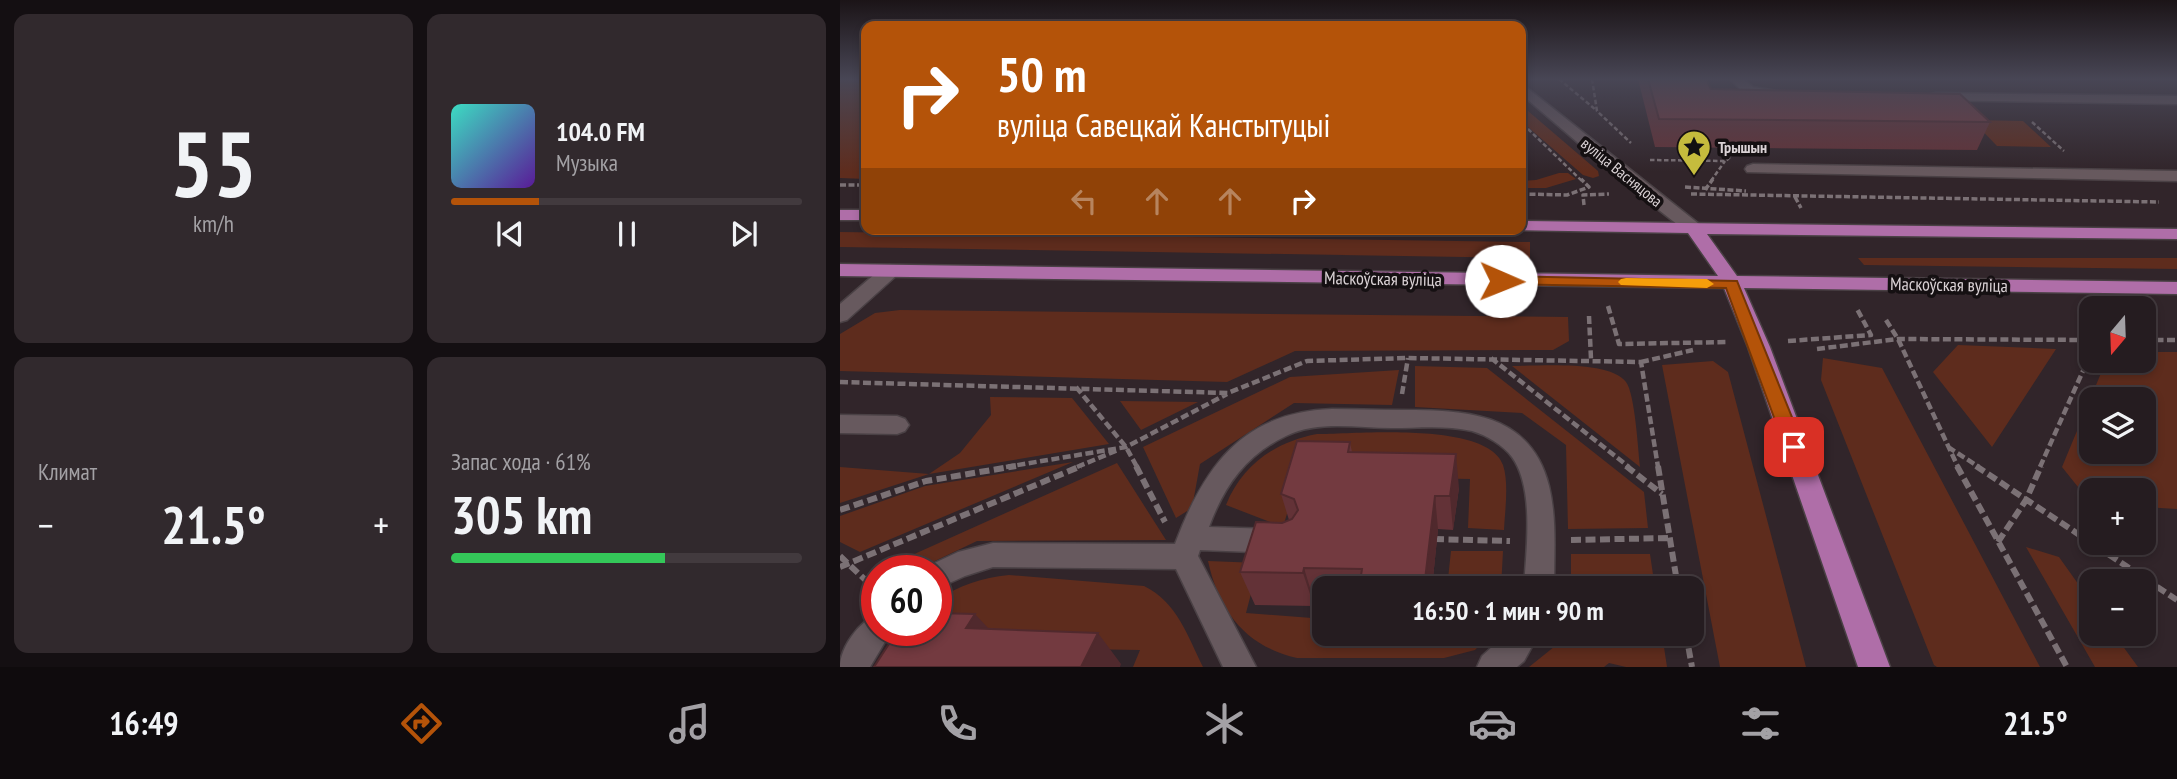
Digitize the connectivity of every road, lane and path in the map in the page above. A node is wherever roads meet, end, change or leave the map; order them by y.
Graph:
1 (1548, 110) edge
2 (1597, 111) edge
3 (2027, 117) dead end
4 (1526, 126) edge
5 (1632, 144) dead end
6 (2070, 156) dead end
7 (1649, 160) dead end
8 (1726, 160) dead end
9 (1657, 169) dead end
10 (1753, 169) dead end
11 (2177, 176) edge
12 (840, 185) edge
13 (861, 185) edge
14 (1684, 187) dead end
15 (1705, 190) junction
16 (1526, 194) edge
17 (1610, 194) dead end
18 (1683, 194) dead end
19 (1795, 197) junction
20 (1812, 197) junction
21 (2164, 202) dead end
22 (1799, 205) dead end
23 (1585, 206) dead end
24 (1818, 206) dead end
25 (840, 215) edge
26 (861, 215) edge
27 (1526, 226) edge
28 (1693, 228) junction
29 (2177, 234) edge
30 (840, 270) edge
31 (890, 271) junction
32 (1732, 284) junction
33 (2177, 288) edge
34 (840, 315) edge
35 (1589, 316) dead end
36 (1610, 317) dead end
37 (1886, 320) dead end
38 (1864, 323) dead end
39 (1898, 339) junction
40 (2079, 340) edge
41 (2156, 340) edge
42 (2177, 340) edge
43 (1826, 341) dead end
44 (1688, 342) dead end
45 (1816, 349) dead end
46 (1693, 350) dead end
47 (1408, 358) dead end
48 (1491, 358) dead end
49 (1591, 359) dead end
50 (1641, 362) dead end
51 (2083, 373) edge
52 (1076, 387) dead end
53 (1228, 393) dead end
54 (1402, 397) dead end
55 (840, 424) edge
56 (897, 425) dead end
57 (1126, 447) junction
58 (1947, 447) junction
59 (1663, 494) dead end
60 (2026, 500) junction
61 (840, 510) edge
62 (1670, 538) dead end
63 (1434, 539) edge
64 (1601, 540) dead end
65 (1540, 541) junction
66 (1292, 542) edge
67 (1998, 542) junction
68 (1187, 547) junction
69 (840, 556) edge
70 (851, 563) junction
71 (840, 567) edge
72 (952, 568) edge
73 (861, 574) edge
74 (1539, 576) edge
75 (2177, 600) edge
76 (865, 646) edge
77 (1516, 646) edge
78 (1688, 646) edge
79 (851, 667) edge
80 (1240, 667) edge
81 (1493, 667) edge
82 (1692, 667) edge
83 (1874, 667) edge
84 (2067, 667) edge

1 - 28 street, вуліца Васняцова
2 - 5 path
3 - 6 path
4 - 16 path
7 - 9 path
8 - 15 path
10 - 11 street
12 - 13 path
14 - 15 path
15 - 20 path
17 - 23 path
18 - 19 path
19 - 20 path
19 - 22 path
20 - 21 path
20 - 24 path
25 - 26 main road
27 - 28 main road
28 - 29 main road
28 - 32 main road
30 - 31 main road, Маскоўская вуліца
31 - 32 main road, Маскоўская вуліца
31 - 34 street
32 - 33 main road, Маскоўская вуліца
32 - 83 main road
35 - 49 path
36 - 44 path
37 - 39 path
38 - 43 path
39 - 40 path
39 - 45 path
39 - 58 path
41 - 42 path
46 - 50 path
47 - 54 path
48 - 59 path
51 - 60 path
52 - 57 path
53 - 57 path
55 - 56 street
57 - 61 path
57 - 68 path
57 - 70 path
58 - 60 path
58 - 67 path
60 - 67 path
60 - 75 path
62 - 64 path
63 - 65 path
65 - 68 street
65 - 74 street
66 - 68 street
67 - 84 path
68 - 72 street
68 - 80 street
69 - 70 path
70 - 71 path
70 - 73 path
76 - 79 street
77 - 81 street
78 - 82 path

